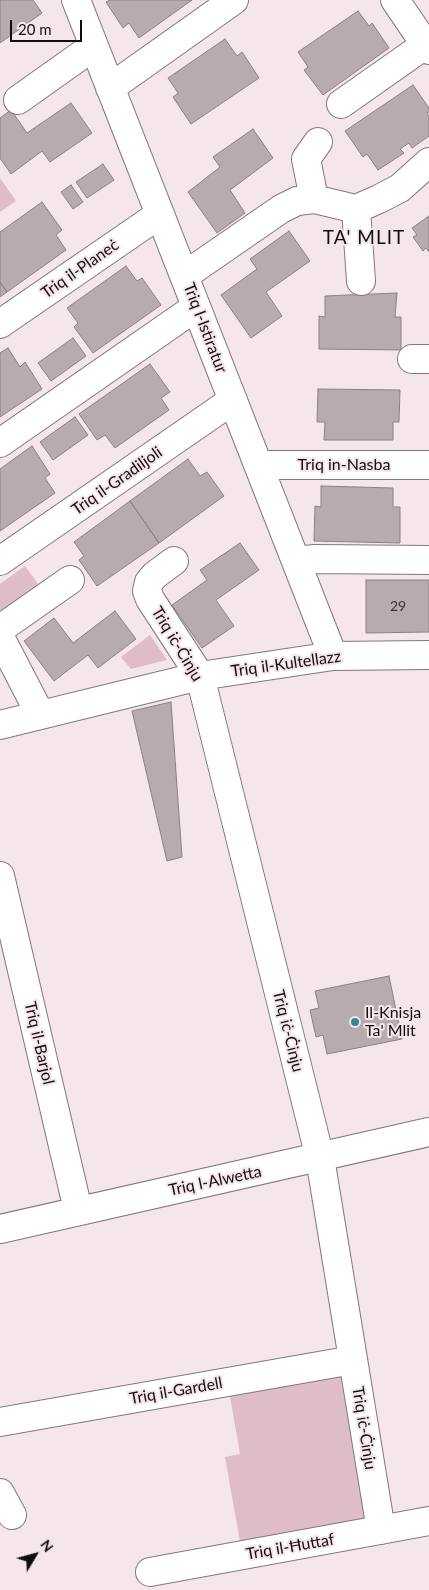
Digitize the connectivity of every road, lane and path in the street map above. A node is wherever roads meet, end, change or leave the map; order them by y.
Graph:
1 (76, 0) edge
2 (234, 0) edge
3 (395, 0) edge
4 (94, 46) junction
5 (427, 48) edge
6 (110, 88) junction
7 (18, 100) dead end
8 (341, 104) dead end
9 (318, 142) dead end
10 (429, 162) edge
11 (314, 199) junction
12 (356, 209) junction
13 (160, 214) junction
14 (184, 276) junction
15 (361, 281) dead end
16 (196, 307) junction
17 (0, 324) edge
18 (233, 400) junction
19 (0, 444) edge
20 (429, 465) edge
21 (259, 466) junction
22 (429, 560) edge
23 (0, 561) edge
24 (174, 561) dead end
25 (296, 561) junction
26 (70, 580) dead end
27 (0, 629) edge
28 (0, 637) edge
29 (429, 655) edge
30 (333, 656) junction
31 (200, 676) junction
32 (40, 714) junction
33 (0, 725) edge
34 (0, 876) edge
35 (429, 1132) edge
36 (320, 1158) junction
37 (78, 1210) junction
38 (0, 1229) edge
39 (353, 1360) junction
40 (0, 1422) edge
41 (429, 1521) edge
42 (381, 1530) junction
43 (150, 1572) dead end

1 - 4 street, Triq l-Istiratur
2 - 6 street
3 - 5 street
4 - 6 street, Triq l-Istiratur
4 - 7 street
5 - 8 street
6 - 13 street, Triq l-Istiratur
9 - 11 street
10 - 12 street
11 - 12 street
11 - 14 street
12 - 15 street
13 - 14 street, Triq l-Istiratur
13 - 17 street, Triq il-Planeċ
14 - 16 street, Triq l-Istiratur
16 - 18 street, Triq l-Istiratur
16 - 19 street
18 - 21 street, Triq l-Istiratur
18 - 23 street, Triq il-Gradiljoli
20 - 21 street, Triq in-Nasba
21 - 25 street, Triq l-Istiratur
22 - 25 street
24 - 31 street, Triq iċ-Ċinju
25 - 30 street, Triq l-Istiratur
26 - 27 street
28 - 32 street
29 - 30 street, Triq il-Kultellazz
30 - 31 street, Triq il-Kultellazz
31 - 32 street, Triq il-Kultellazz
31 - 36 street, Triq iċ-Ċinju
32 - 33 street, Triq il-Kultellazz
34 - 37 street, Triq il-Barjol
35 - 36 street, Triq l-Alwetta
36 - 37 street, Triq l-Alwetta
36 - 39 street, Triq iċ-Ċinju
37 - 38 street, Triq l-Alwetta
39 - 40 street, Triq il-Gardell
39 - 42 street, Triq iċ-Ċinju
41 - 42 street, Triq il-Ħuttaf
42 - 43 street, Triq il-Ħuttaf

